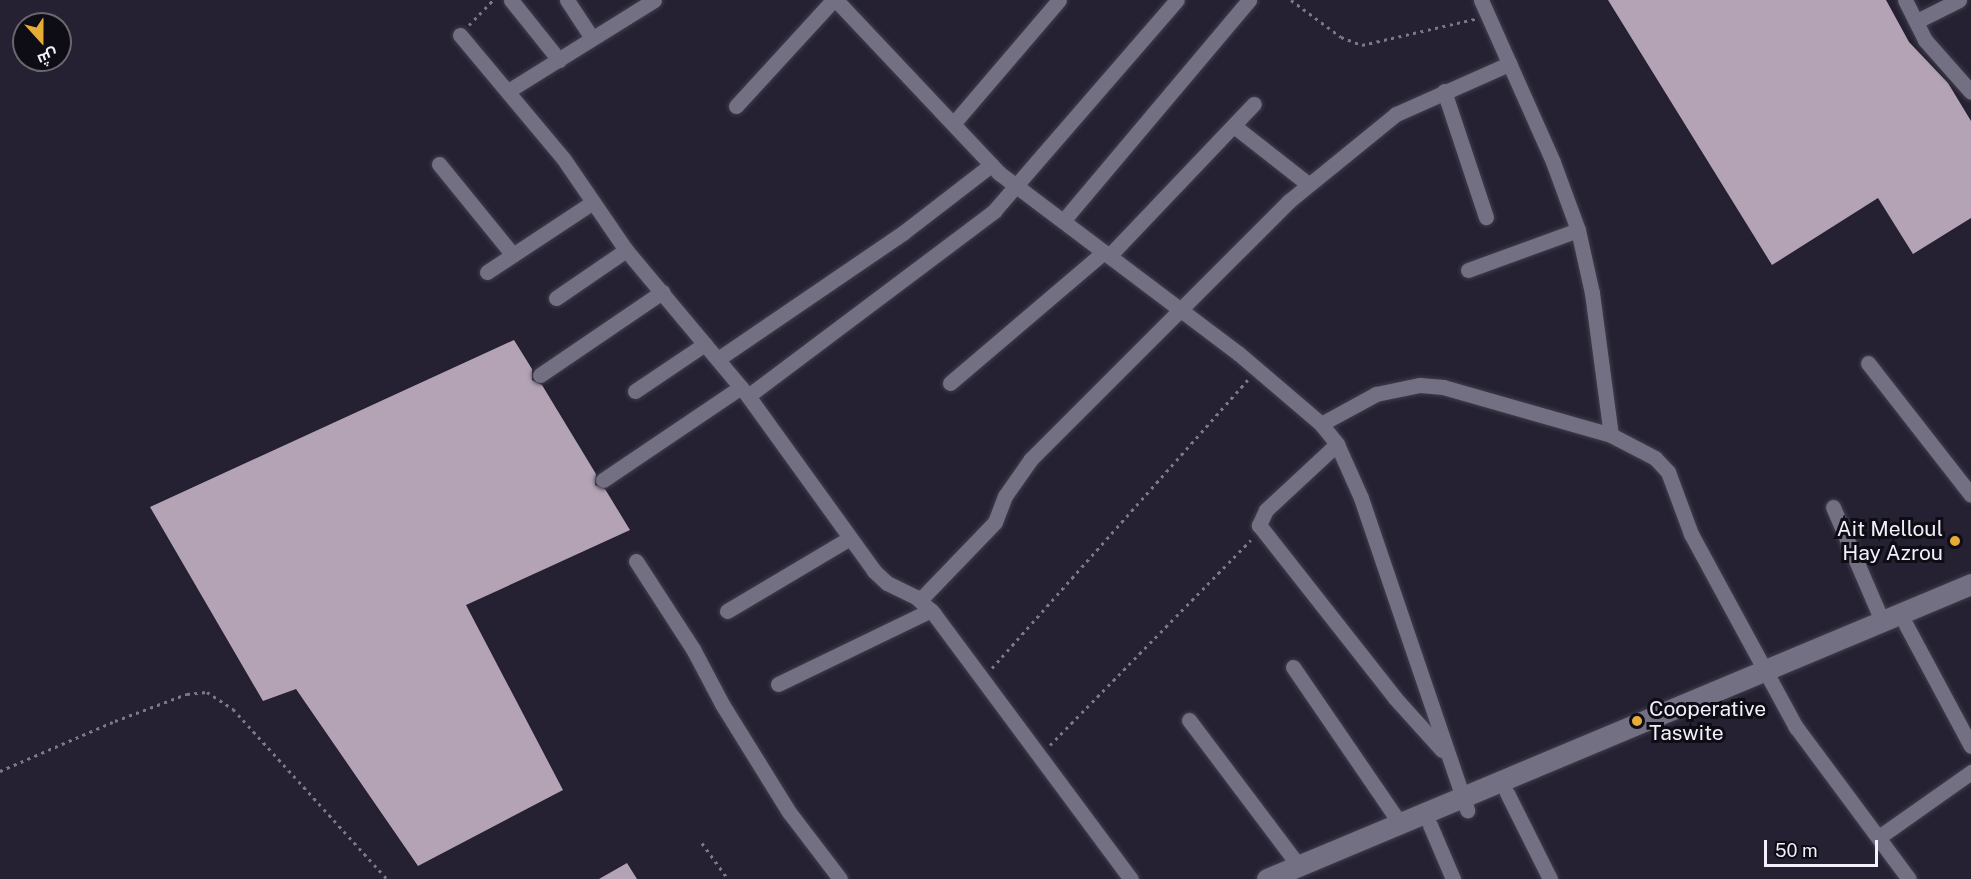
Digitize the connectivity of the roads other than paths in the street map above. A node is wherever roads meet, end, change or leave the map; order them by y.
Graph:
1 (512, 0) edge
2 (567, 0) edge
3 (654, 0) edge
4 (834, 0) edge
5 (1059, 0) edge
6 (1177, 0) edge
7 (1249, 0) edge
8 (1481, 0) edge
9 (1905, 0) edge
10 (1959, 0) edge
11 (1917, 21) junction
12 (459, 35) road end
13 (592, 38) junction
14 (559, 60) junction
15 (1509, 64) junction
16 (508, 91) junction
17 (1444, 91) junction
18 (1971, 92) edge
19 (1254, 104) dead end
20 (736, 106) dead end
21 (953, 124) junction
22 (1234, 126) junction
23 (439, 164) dead end
24 (991, 165) junction
25 (1308, 184) junction
26 (1015, 186) junction
27 (593, 202) junction
28 (1486, 217) dead end
29 (1063, 221) junction
30 (1578, 230) junction
31 (626, 250) junction
32 (1107, 254) junction
33 (513, 255) junction
34 (1468, 270) dead end
35 (487, 272) dead end
36 (662, 292) junction
37 (556, 298) dead end
38 (1180, 309) junction
39 (705, 344) junction
40 (718, 359) junction
41 (1868, 363) dead end
42 (540, 375) dead end
43 (950, 383) dead end
44 (635, 391) dead end
45 (745, 392) junction
46 (1321, 424) junction
47 (1611, 435) junction
48 (1337, 444) junction
49 (603, 480) dead end
50 (1971, 495) edge
51 (1833, 507) dead end
52 (850, 538) junction
53 (636, 561) dead end
54 (1971, 584) edge
55 (1971, 597) edge
56 (925, 605) junction
57 (727, 611) dead end
58 (1881, 621) junction
59 (1906, 625) junction
60 (1293, 667) dead end
61 (1767, 676) junction
62 (778, 684) dead end
63 (1189, 720) dead end
64 (1971, 746) edge
65 (1447, 755) junction
66 (1971, 772) edge
67 (1507, 793) junction
68 (1464, 803) junction
69 (1400, 823) junction
70 (1430, 825) junction
71 (1879, 837) junction
72 (1299, 872) edge
73 (840, 879) edge
74 (1131, 879) edge
75 (1267, 879) edge
76 (1453, 879) edge
77 (1551, 879) edge
78 (1909, 879) edge

1 - 14 street
2 - 13 street
3 - 13 street
4 - 20 street
4 - 21 street
5 - 21 street
6 - 26 street
7 - 29 street
8 - 15 street
9 - 11 street
10 - 11 street
11 - 18 street
12 - 16 street
13 - 14 street
14 - 16 street
15 - 17 street
15 - 30 street
16 - 27 street
17 - 25 street
17 - 28 street
19 - 22 street
21 - 24 street
22 - 25 street
22 - 32 street
23 - 33 street
24 - 26 street
24 - 40 street
25 - 38 street
26 - 29 street
26 - 45 street
27 - 31 street
27 - 33 street
29 - 32 street
30 - 34 street
30 - 47 street
31 - 36 street
31 - 37 street
32 - 38 street
32 - 43 street
33 - 35 street
36 - 39 street
36 - 42 street
38 - 46 street
38 - 56 street
39 - 40 street
39 - 44 street
40 - 45 street
41 - 50 street
45 - 49 street
45 - 52 street
46 - 47 street
46 - 48 street
47 - 61 street
48 - 65 street
48 - 65 street
51 - 58 street
52 - 56 street
52 - 57 street
53 - 73 street
54 - 58 main road
55 - 59 main road
56 - 62 street
56 - 74 street
58 - 61 main road
59 - 61 main road
59 - 64 street
60 - 69 street
61 - 67 main road
61 - 68 main road
61 - 71 street
63 - 72 street
65 - 68 street
66 - 71 street
67 - 68 main road
67 - 77 street
68 - 69 main road
68 - 70 main road
69 - 72 main road
70 - 72 main road
70 - 76 street
71 - 78 street
72 - 75 main road

